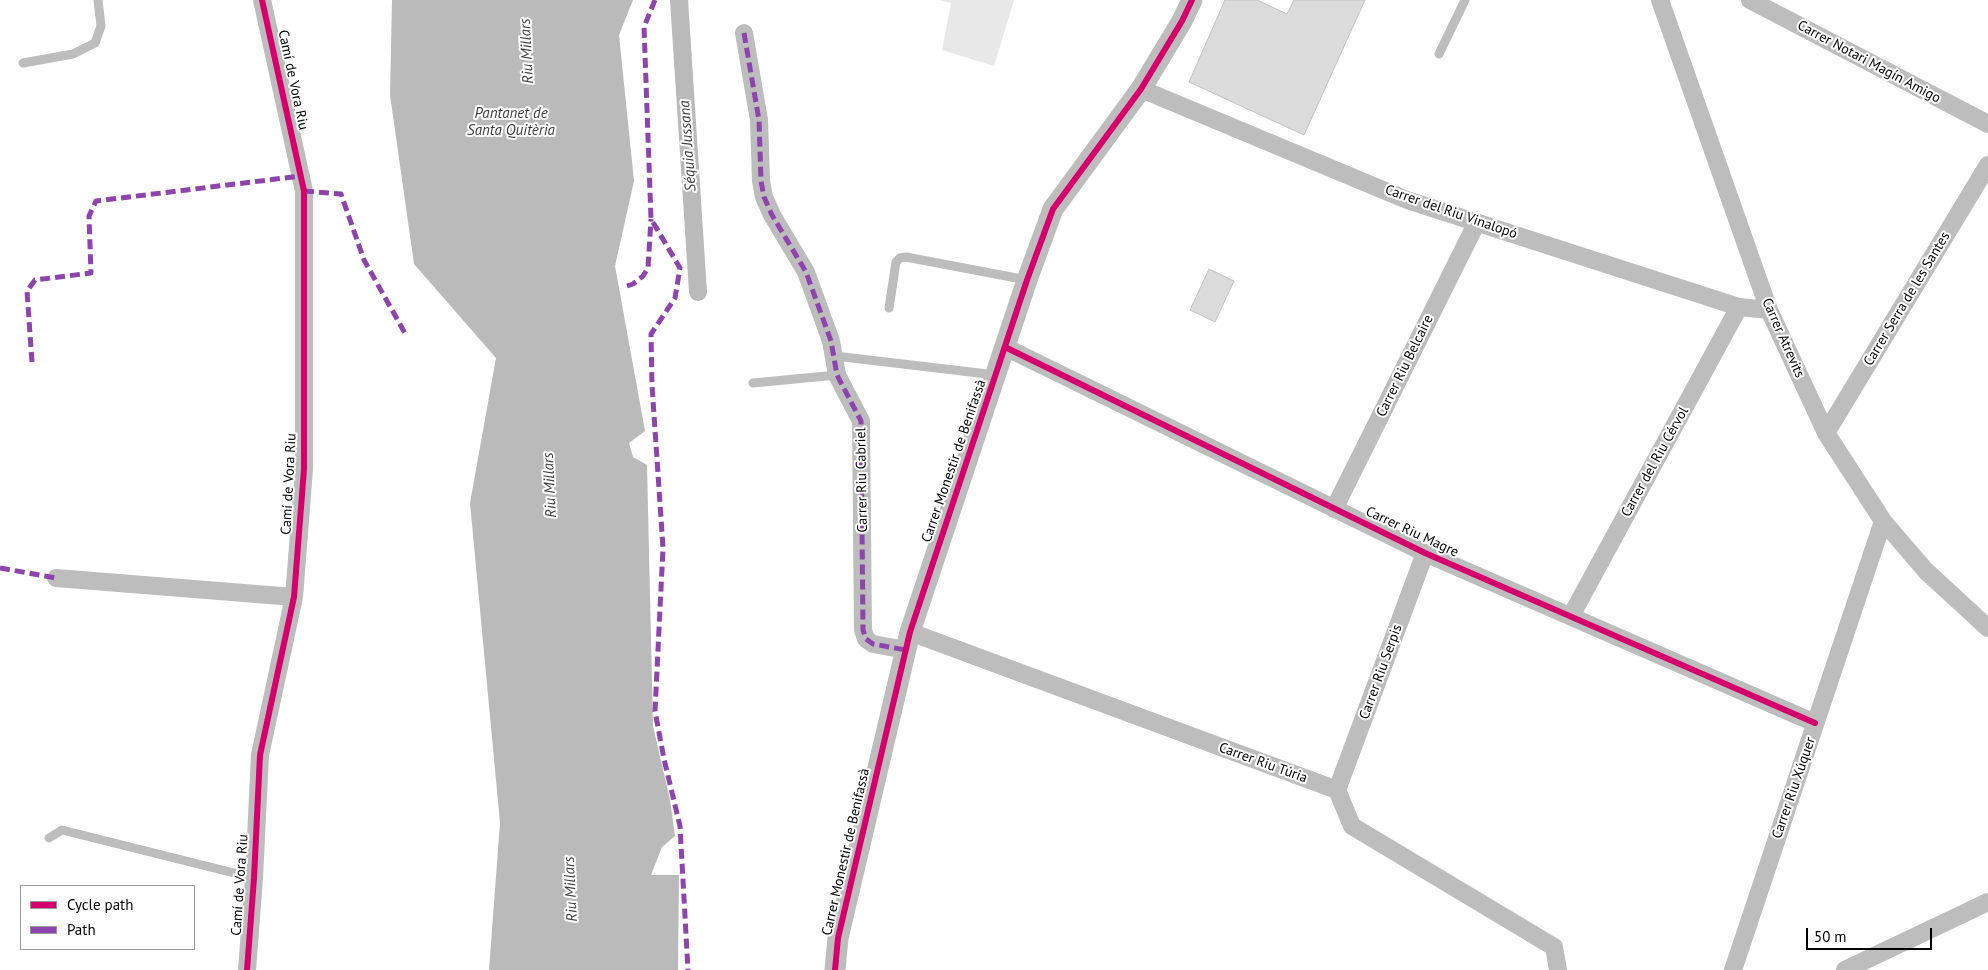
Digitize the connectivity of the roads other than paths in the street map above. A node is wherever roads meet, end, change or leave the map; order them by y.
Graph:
1 (98, 0) edge
2 (262, 0) edge
3 (1192, 0) edge
4 (1465, 0) edge
5 (1660, 0) edge
6 (1750, 0) edge
7 (744, 33) dead end
8 (1439, 54) dead end
9 (23, 63) dead end
10 (1141, 89) junction
11 (1988, 124) edge
12 (1988, 165) edge
13 (1477, 222) junction
14 (1027, 280) junction
15 (1739, 307) junction
16 (889, 308) dead end
17 (1770, 310) junction
18 (1005, 347) junction
19 (835, 356) junction
20 (836, 375) junction
21 (996, 375) junction
22 (753, 383) dead end
23 (1826, 433) junction
24 (1334, 509) junction
25 (1884, 521) junction
26 (1425, 553) junction
27 (56, 578) dead end
28 (294, 597) junction
29 (1571, 616) junction
30 (1988, 628) edge
31 (908, 641) junction
32 (1815, 723) junction
33 (1337, 790) junction
34 (49, 838) dead end
35 (254, 878) junction
36 (1988, 902) edge
37 (246, 970) edge
38 (835, 970) edge
39 (1558, 970) edge
40 (1732, 970) edge
41 (1845, 970) edge

1 - 9 lane
2 - 28 street, Camí de Vora Riu
3 - 10 street, Carrer Monestir de Benifassà
4 - 8 lane
5 - 17 street, Carrer Atrevits
6 - 11 street, Carrer Notari Magín Amigo
7 - 19 street, Carrer Riu Cabriel
10 - 13 street, Carrer del Riu Vinalopó
10 - 14 street, Carrer Monestir de Benifassà
12 - 23 street, Carrer Serra de les Santes
13 - 15 street, Carrer del Riu Vinalopó
13 - 24 street, Carrer Riu Belcaire
14 - 16 lane
14 - 18 street, Carrer Monestir de Benifassà
15 - 17 street, Carrer del Riu Vinalopó
15 - 29 street, Carrer del Riu Cérvol
17 - 23 street, Carrer Atrevits
18 - 21 street, Carrer Monestir de Benifassà
18 - 24 street, Carrer Riu Magre
19 - 20 street, Carrer Riu Cabriel
19 - 21 lane
20 - 22 lane
20 - 31 street, Carrer Riu Cabriel
21 - 31 street, Carrer Monestir de Benifassà
23 - 25 street, Carrer Atrevits
24 - 26 street, Carrer Riu Magre
25 - 30 street, Carrer Atrevits
25 - 32 street, Carrer Riu Xúquer
26 - 29 street, Carrer Riu Magre
26 - 33 street, Carrer Riu Serpis
27 - 28 street
28 - 35 street, Camí de Vora Riu
29 - 32 street, Carrer Riu Magre
31 - 33 street, Carrer Riu Túria
31 - 38 street, Carrer Monestir de Benifassà
32 - 40 street, Carrer Riu Xúquer
33 - 39 street
34 - 35 lane
35 - 37 street, Camí de Vora Riu
36 - 41 street

